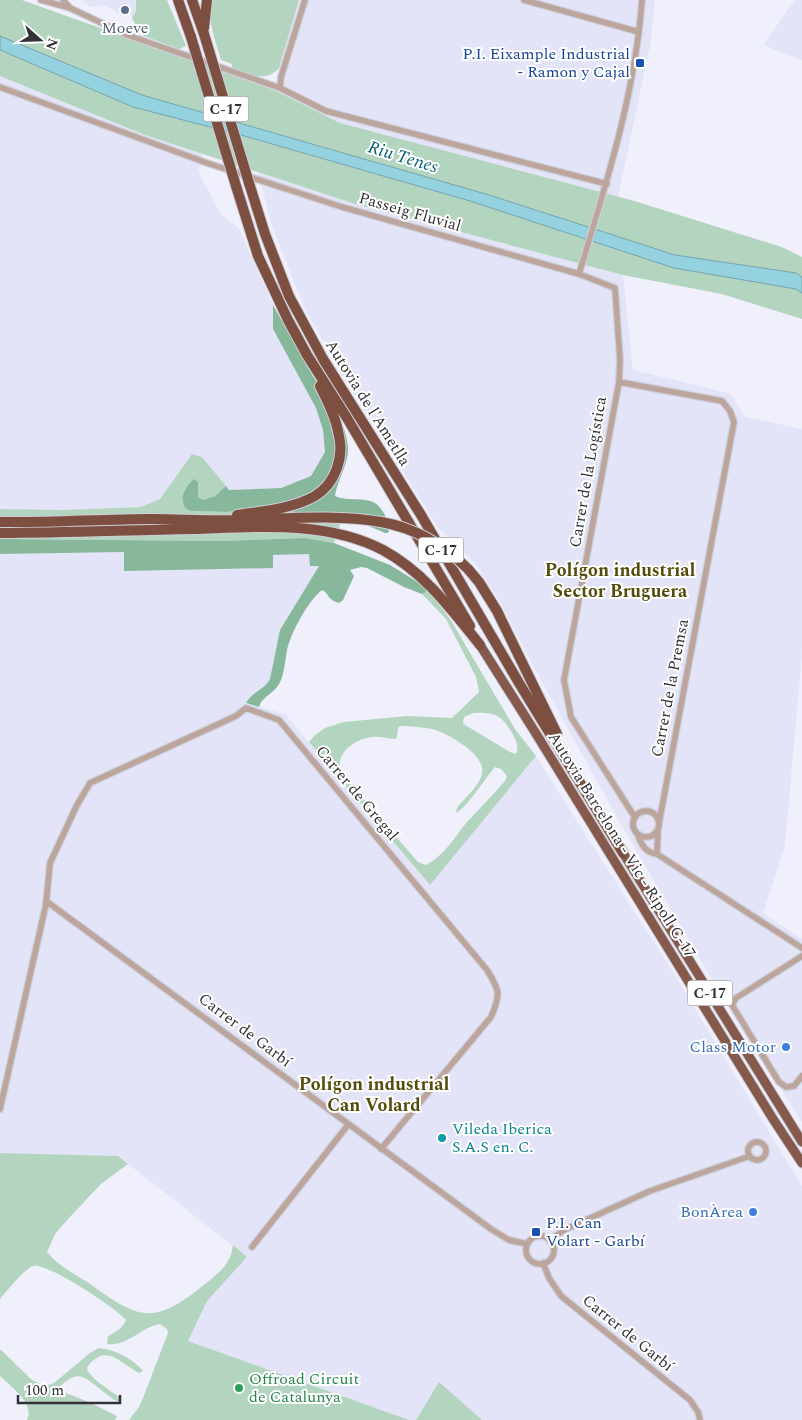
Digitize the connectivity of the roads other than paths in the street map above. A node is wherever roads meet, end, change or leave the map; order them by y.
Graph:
1 (41, 0) edge
2 (63, 0) edge
3 (178, 0) edge
4 (192, 0) edge
5 (206, 0) edge
6 (305, 0) edge
7 (524, 0) edge
8 (642, 0) edge
9 (532, 1) edge
10 (70, 8) junction
11 (639, 32) junction
12 (204, 34) junction
13 (0, 87) edge
14 (280, 88) junction
15 (607, 184) junction
16 (579, 274) junction
17 (307, 355) junction
18 (619, 382) junction
19 (193, 520) junction
20 (0, 522) edge
21 (0, 533) edge
22 (480, 645) junction
23 (585, 791) junction
24 (634, 816) junction
25 (659, 825) junction
26 (638, 835) junction
27 (624, 853) joint
28 (657, 854) junction
29 (46, 901) junction
30 (802, 948) edge
31 (802, 956) edge
32 (802, 1076) edge
33 (0, 1109) edge
34 (348, 1125) junction
35 (802, 1142) edge
36 (381, 1149) junction
37 (750, 1156) dead end
38 (800, 1159) edge
39 (802, 1170) edge
40 (550, 1240) junction
41 (527, 1244) junction
42 (252, 1248) dead end
43 (543, 1263) junction
44 (700, 1420) edge

1 - 10 street
2 - 10 street
3 - 17 highway, Autovia de l'Ametlla / C-17, bridge
4 - 12 highway, Autovia de l'Ametlla / C-17
5 - 12 highway
6 - 14 street
7 - 9 street
8 - 11 street
9 - 11 street
10 - 14 street
11 - 15 street
12 - 23 highway, Autovia de l'Ametlla / C-17, bridge
13 - 16 street, Passeig Fluvial
14 - 15 street
15 - 16 street
16 - 18 street, Passeig Fluvial
17 - 19 highway
17 - 22 highway, Autovia de l'Ametlla / C-17
18 - 24 street, Carrer de la Logística
18 - 25 street, Carrer de la Premsa
19 - 20 highway
19 - 23 highway, bridge
21 - 22 highway
22 - 38 highway, Autovia Barcelona - Vic - Ripoll C-17 / C-17
23 - 27 highway, Autovia Barcelona - Vic - Ripoll C-17 / C-17
24 - 25 street
24 - 26 street
25 - 26 street
25 - 28 street, Carrer de la Premsa
26 - 28 street
27 - 35 highway, Autovia Barcelona - Vic - Ripoll C-17 / C-17
28 - 30 street
29 - 33 street
29 - 34 street, Carrer de Garbí
29 - 36 street, Carrer de Gregal
31 - 32 street
34 - 36 street, Carrer de Garbí
34 - 42 street
36 - 41 street, Carrer de Garbí
37 - 40 street
38 - 39 highway, Autovia Barcelona - Vic - Ripoll C-17
40 - 41 street
40 - 43 street
41 - 43 street
43 - 44 street, Carrer de Garbí

